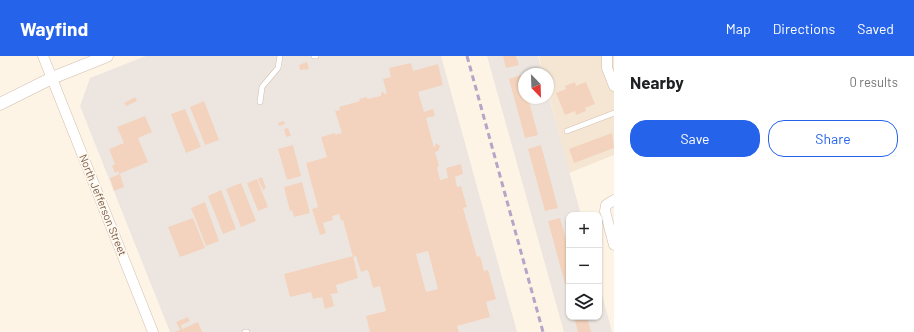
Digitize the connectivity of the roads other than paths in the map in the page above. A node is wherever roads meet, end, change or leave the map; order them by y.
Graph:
1 (43, 56) edge
2 (106, 56) edge
3 (280, 56) edge
4 (607, 56) edge
5 (52, 78) junction
6 (614, 86) edge
7 (260, 102) dead end
8 (0, 104) edge
9 (614, 113) edge
10 (567, 131) dead end
11 (614, 200) edge
12 (614, 245) edge
13 (153, 332) edge

1 - 5 street, North Jefferson Street
2 - 5 street
3 - 7 lane
4 - 6 street
5 - 8 street
5 - 13 street, North Jefferson Street
9 - 10 lane
11 - 12 street

